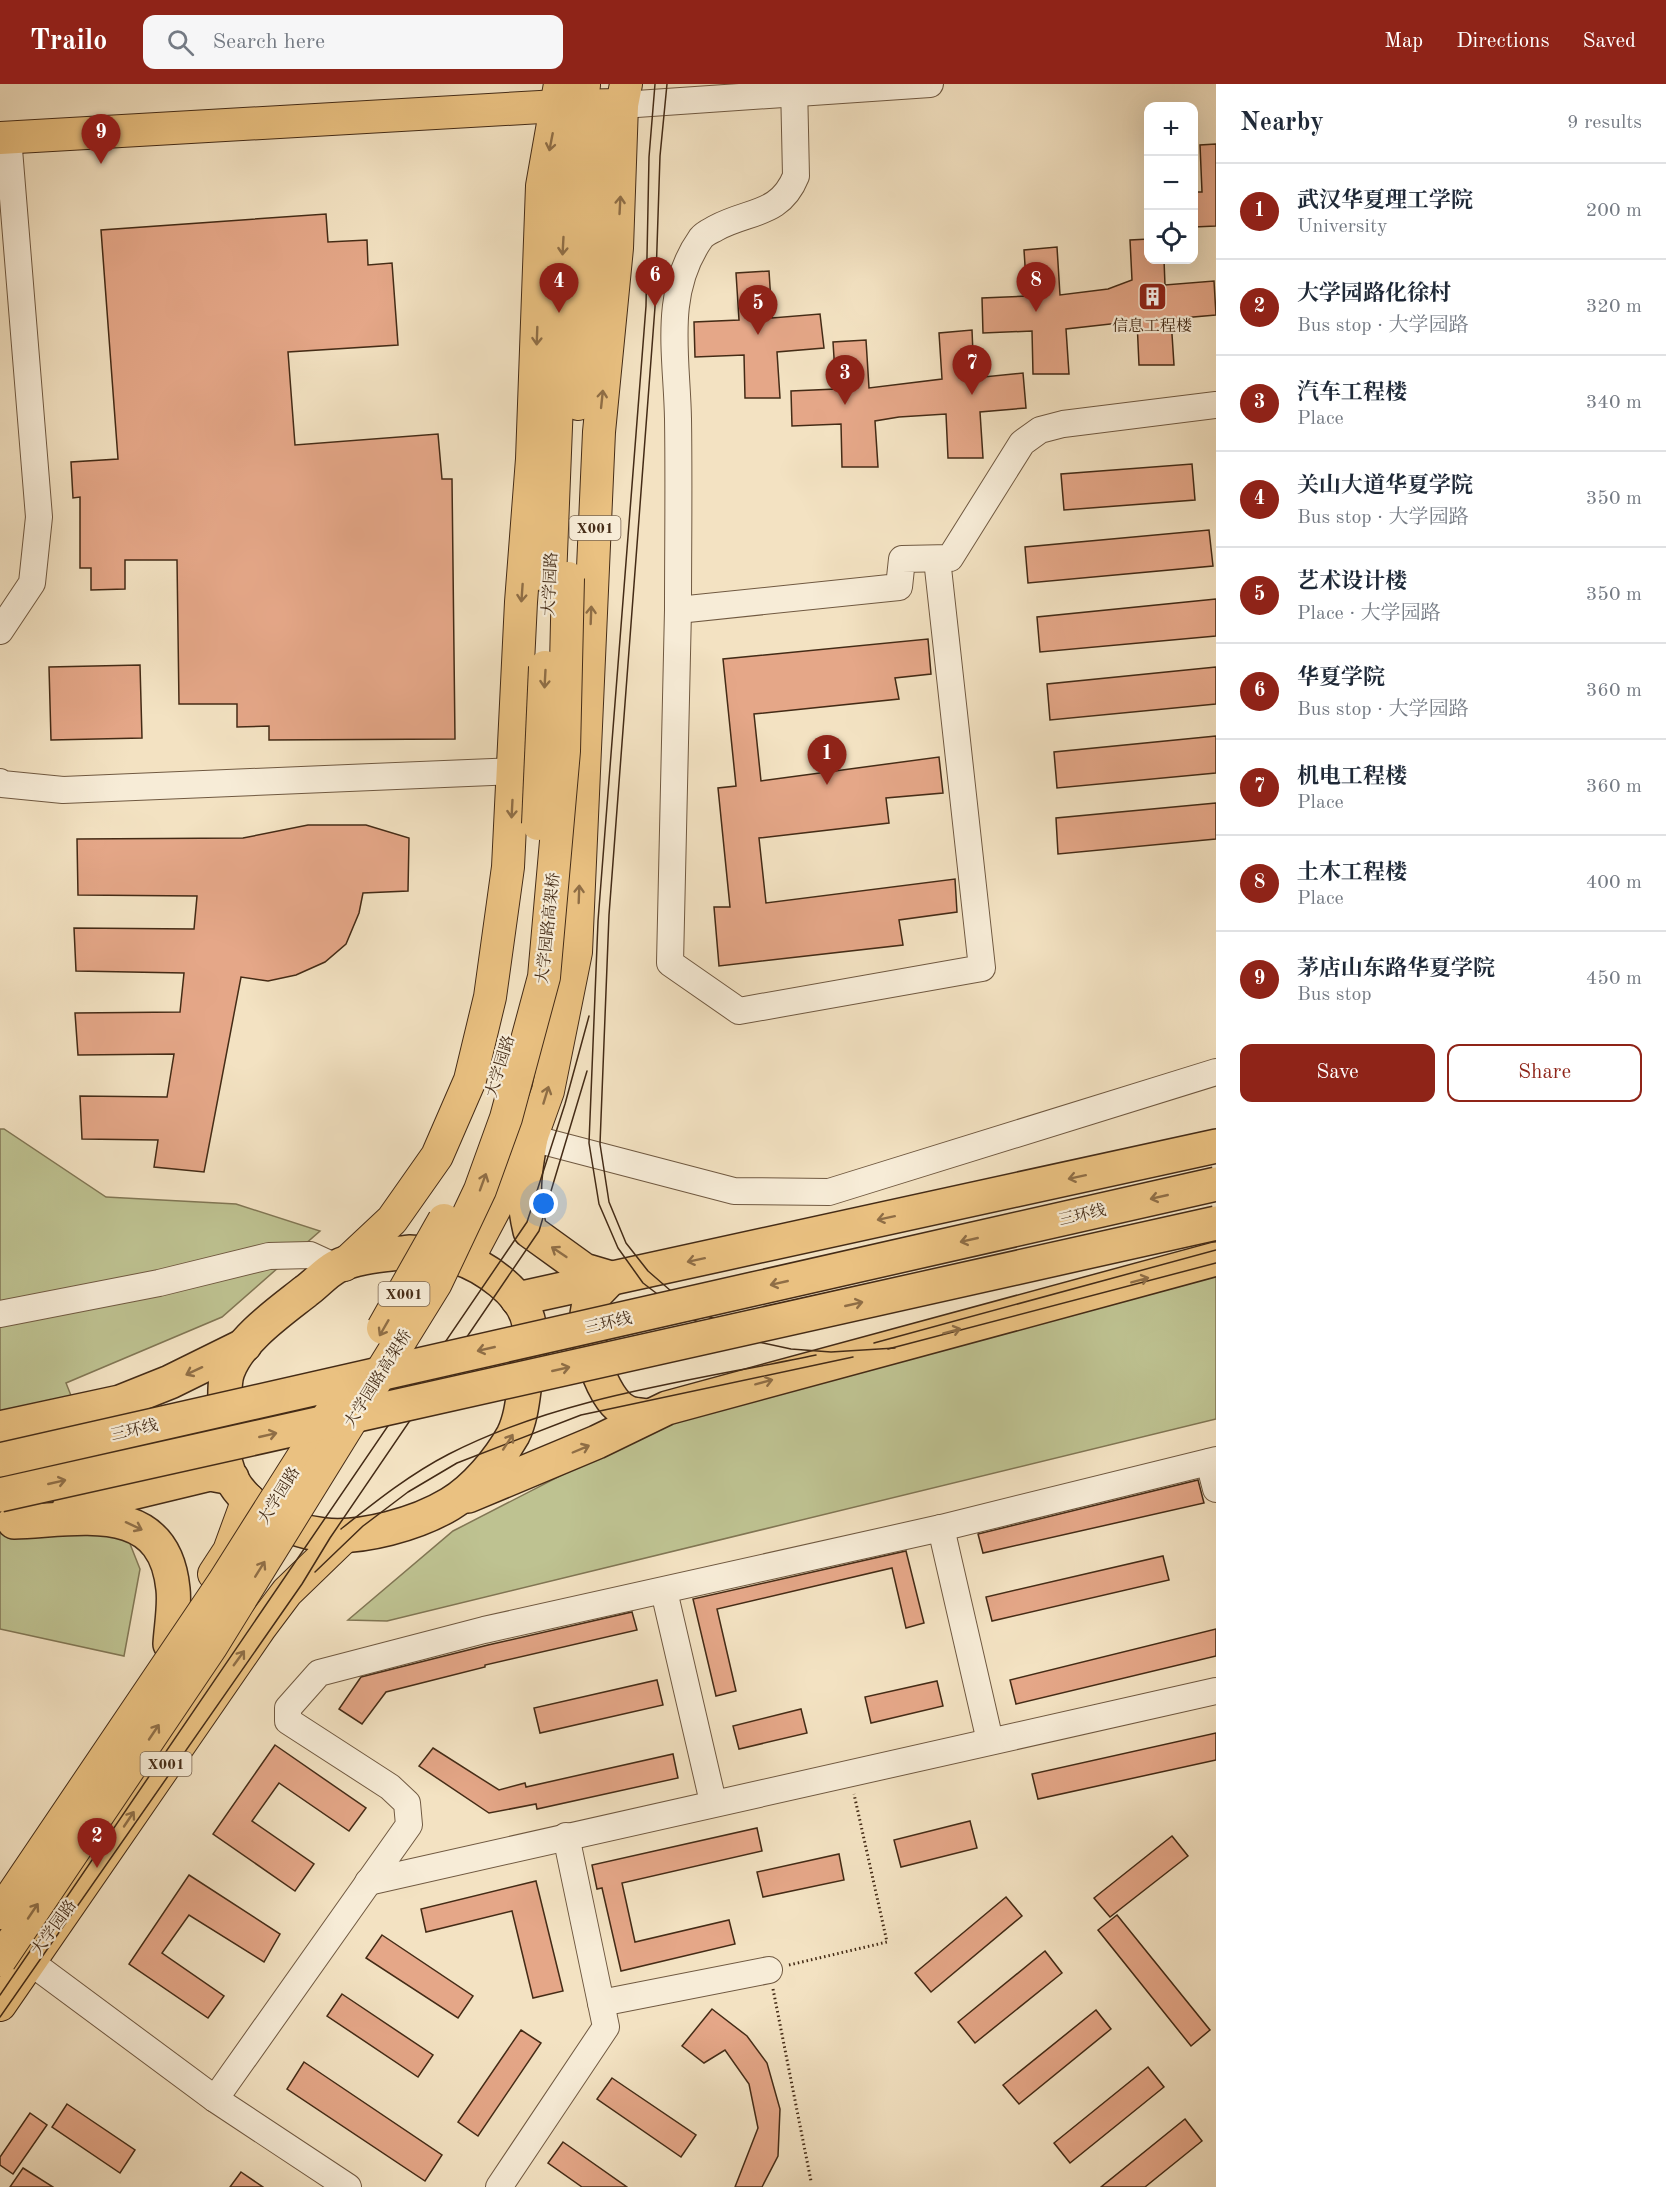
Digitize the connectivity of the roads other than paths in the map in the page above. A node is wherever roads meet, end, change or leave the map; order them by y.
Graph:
1 (930, 84) edge
2 (794, 89) edge
3 (593, 95) edge
4 (4, 138) edge
5 (1216, 405) edge
6 (599, 432) junction
7 (564, 486) junction
8 (937, 559) junction
9 (547, 573) junction
10 (678, 610) junction
11 (0, 631) edge
12 (514, 771) junction
13 (0, 782) edge
14 (1216, 1072) edge
15 (531, 1138) junction
16 (1216, 1146) edge
17 (1216, 1184) edge
18 (1216, 1223) edge
19 (1216, 1259) edge
20 (467, 1261) junction
21 (340, 1266) junction
22 (610, 1278) junction
23 (517, 1299) junction
24 (0, 1314) edge
25 (246, 1344) junction
26 (649, 1416) junction
27 (0, 1428) edge
28 (0, 1460) edge
29 (1213, 1461) edge
30 (240, 1488) junction
31 (1216, 1489) edge
32 (450, 1504) junction
33 (5, 1514) edge
34 (941, 1528) junction
35 (346, 1535) junction
36 (664, 1591) junction
37 (170, 1644) junction
38 (1216, 1691) edge
39 (990, 1741) junction
40 (713, 1802) junction
41 (566, 1836) junction
42 (368, 1882) junction
43 (0, 1895) edge
44 (0, 1913) edge
45 (0, 1918) edge
46 (14, 1960) edge
47 (769, 1970) road end
48 (601, 2003) junction
49 (0, 2005) edge
50 (215, 2099) junction
51 (348, 2187) edge
52 (499, 2187) edge

1 - 2 street
2 - 3 street
2 - 10 street
3 - 4 main road
6 -> 3 main road, X001
3 - 7 main road
3 -> 9 main road
4 - 11 street
5 - 8 street
6 - 7 main road
15 -> 6 main road, X001
7 - 9 main road
7 - 9 main road
8 - 10 street
8 - 10 street
9 -> 12 main road
9 -> 44 main road, 大学园路 / X001, bridge
46 -> 9 main road, 大学园路高架桥, bridge
12 - 13 street
12 -> 21 main road
14 - 15 street
15 - 20 main road, X001
22 -> 15 highway
16 -> 22 highway
17 -> 28 highway, 三环线, bridge
33 -> 18 highway, bridge
26 -> 19 highway
20 - 21 highway
20 - 23 highway
21 - 24 street
21 - 25 highway
22 - 23 highway
22 - 26 highway
32 -> 23 highway
25 -> 27 highway
25 - 30 highway
32 -> 26 highway
29 - 31 street
29 - 34 street
30 - 33 highway
30 - 35 highway
30 - 37 main road, 大学园路
32 - 35 highway
33 -> 37 highway
34 - 36 street
34 - 39 street
46 -> 35 main road, 大学园路 / X001
36 - 40 street
36 - 42 street
37 - 43 main road, 大学园路
38 - 39 street
39 - 40 street
40 - 41 street
41 - 42 street
41 - 48 street
42 - 50 street
45 - 46 street
46 - 49 main road, 大学园路 / X001
46 - 50 street
47 - 48 street
48 - 52 street
50 - 51 street

